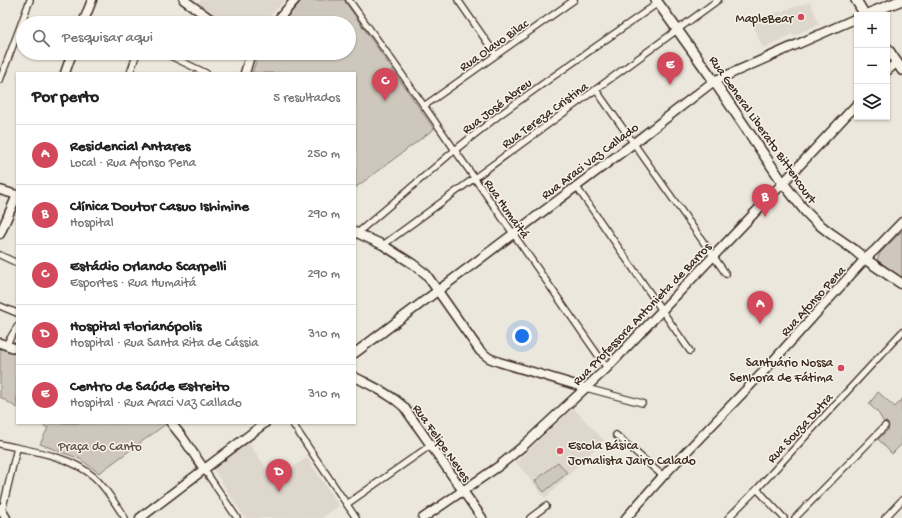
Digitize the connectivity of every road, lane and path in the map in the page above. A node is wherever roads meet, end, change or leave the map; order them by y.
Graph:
1 (30, 0) edge
2 (92, 0) edge
3 (295, 0) edge
4 (349, 0) edge
5 (458, 0) edge
6 (574, 0) edge
7 (718, 0) edge
8 (856, 0) edge
9 (902, 0) edge
10 (190, 2) edge
11 (657, 2) edge
12 (863, 12) edge
13 (872, 12) edge
14 (24, 16) edge
15 (86, 16) edge
16 (207, 16) edge
17 (281, 16) edge
18 (854, 19) edge
19 (677, 30) junction
20 (16, 37) edge
21 (890, 52) edge
22 (496, 55) junction
23 (70, 60) edge
24 (135, 60) edge
25 (179, 60) edge
26 (249, 60) edge
27 (897, 62) junction
28 (890, 69) edge
29 (902, 70) edge
30 (65, 72) edge
31 (130, 72) edge
32 (204, 72) edge
33 (244, 72) edge
34 (0, 80) edge
35 (714, 81) junction
36 (596, 90) junction
37 (424, 106) junction
38 (854, 107) edge
39 (634, 143) junction
40 (455, 150) junction
41 (474, 179) junction
42 (783, 183) junction
43 (576, 186) junction
44 (0, 190) edge
45 (16, 195) edge
46 (16, 197) edge
47 (902, 222) edge
48 (356, 233) edge
49 (0, 234) edge
50 (513, 234) junction
51 (383, 245) junction
52 (0, 255) edge
53 (713, 256) junction
54 (865, 259) junction
55 (16, 263) edge
56 (726, 274) dead end
57 (902, 284) edge
58 (438, 291) junction
59 (0, 306) edge
60 (662, 310) junction
61 (16, 313) edge
62 (16, 328) edge
63 (902, 332) edge
64 (3, 344) edge
65 (16, 349) edge
66 (690, 351) dead end
67 (356, 352) edge
68 (607, 368) junction
69 (356, 378) edge
70 (586, 388) junction
71 (642, 403) dead end
72 (172, 424) edge
73 (264, 424) edge
74 (293, 424) edge
75 (885, 426) dead end
76 (616, 435) dead end
77 (0, 444) edge
78 (431, 445) junction
79 (17, 448) junction
80 (204, 469) junction
81 (663, 476) junction
82 (756, 489) junction
83 (463, 491) junction
84 (902, 500) edge
85 (347, 504) junction
86 (546, 506) dead end
87 (3, 512) edge
88 (125, 518) edge
89 (140, 518) edge
90 (237, 518) edge
91 (356, 518) edge
92 (423, 518) edge
93 (482, 518) edge
94 (530, 518) edge
95 (626, 518) edge
96 (728, 518) edge
97 (784, 518) edge
98 (795, 518) edge
99 (885, 518) edge

1 - 14 street
2 - 15 street
3 - 17 street
4 - 37 street, Rua Humaitá
5 - 22 street
6 - 22 street, Rua Olavo Bilac
7 - 19 street, Rua Tereza Cristina
8 - 12 main road
9 - 13 main road
10 - 16 street
11 - 19 main road, Rua General Liberato Bittencourt
11 - 40 street, Rua José Abreu
18 - 35 street, Rua Araci Vaz Callado
19 - 35 main road, Rua General Liberato Bittencourt
19 - 36 street, Rua Tereza Cristina
20 - 34 street
21 - 27 main road
22 - 37 street, Rua Olavo Bilac
23 - 30 street
24 - 31 street
25 - 32 street
26 - 33 street
27 - 28 street
27 - 29 main road
35 - 39 street, Rua Araci Vaz Callado
35 - 42 main road, Rua General Liberato Bittencourt
36 - 39 street
36 - 41 street, Rua Tereza Cristina
37 - 40 street, Rua Humaitá
38 - 42 street, Rua Professora Antonieta de Barros
39 - 43 street, Rua Araci Vaz Callado
39 - 53 street
40 - 41 street, Rua Humaitá
40 - 48 street, Rua José Abreu
41 - 50 street, Rua Humaitá
41 - 51 street, Rua Tereza Cristina
42 - 53 street, Rua Professora Antonieta de Barros
42 - 54 main road, Rua General Liberato Bittencourt
43 - 50 street, Rua Araci Vaz Callado
43 - 60 street
44 - 45 street
46 - 49 street
47 - 54 street, Rua Afonso Pena
48 - 51 street
50 - 58 street, Rua Araci Vaz Callado
50 - 68 street, Rua Humaitá
51 - 58 street
52 - 55 street
53 - 56 street
53 - 60 street, Rua Professora Antonieta de Barros
54 - 57 main road, Rua General Liberato Bittencourt
54 - 81 street, Rua Afonso Pena
58 - 67 street, Rua Araci Vaz Callado
58 - 70 street
59 - 61 street
60 - 66 street
60 - 68 street, Rua Professora Antonieta de Barros
62 - 64 street
63 - 82 street, Rua Souza Dutra
64 - 65 street
68 - 70 street, Rua Professora Antonieta de Barros
69 - 78 street, Rua Felipe Neves
70 - 71 street
70 - 83 street, Rua Professora Antonieta de Barros
72 - 80 street
73 - 80 street
74 - 85 street
75 - 98 street
76 - 81 street
77 - 79 street
78 - 83 street, Rua Felipe Neves
78 - 85 street
79 - 87 street
79 - 88 street
80 - 89 street
80 - 90 street
81 - 95 street, Rua Afonso Pena
82 - 96 street, Rua Souza Dutra
82 - 97 street
83 - 92 street, Rua Professora Antonieta de Barros
83 - 93 street, Rua Felipe Neves
84 - 99 street
85 - 91 street
86 - 94 street

